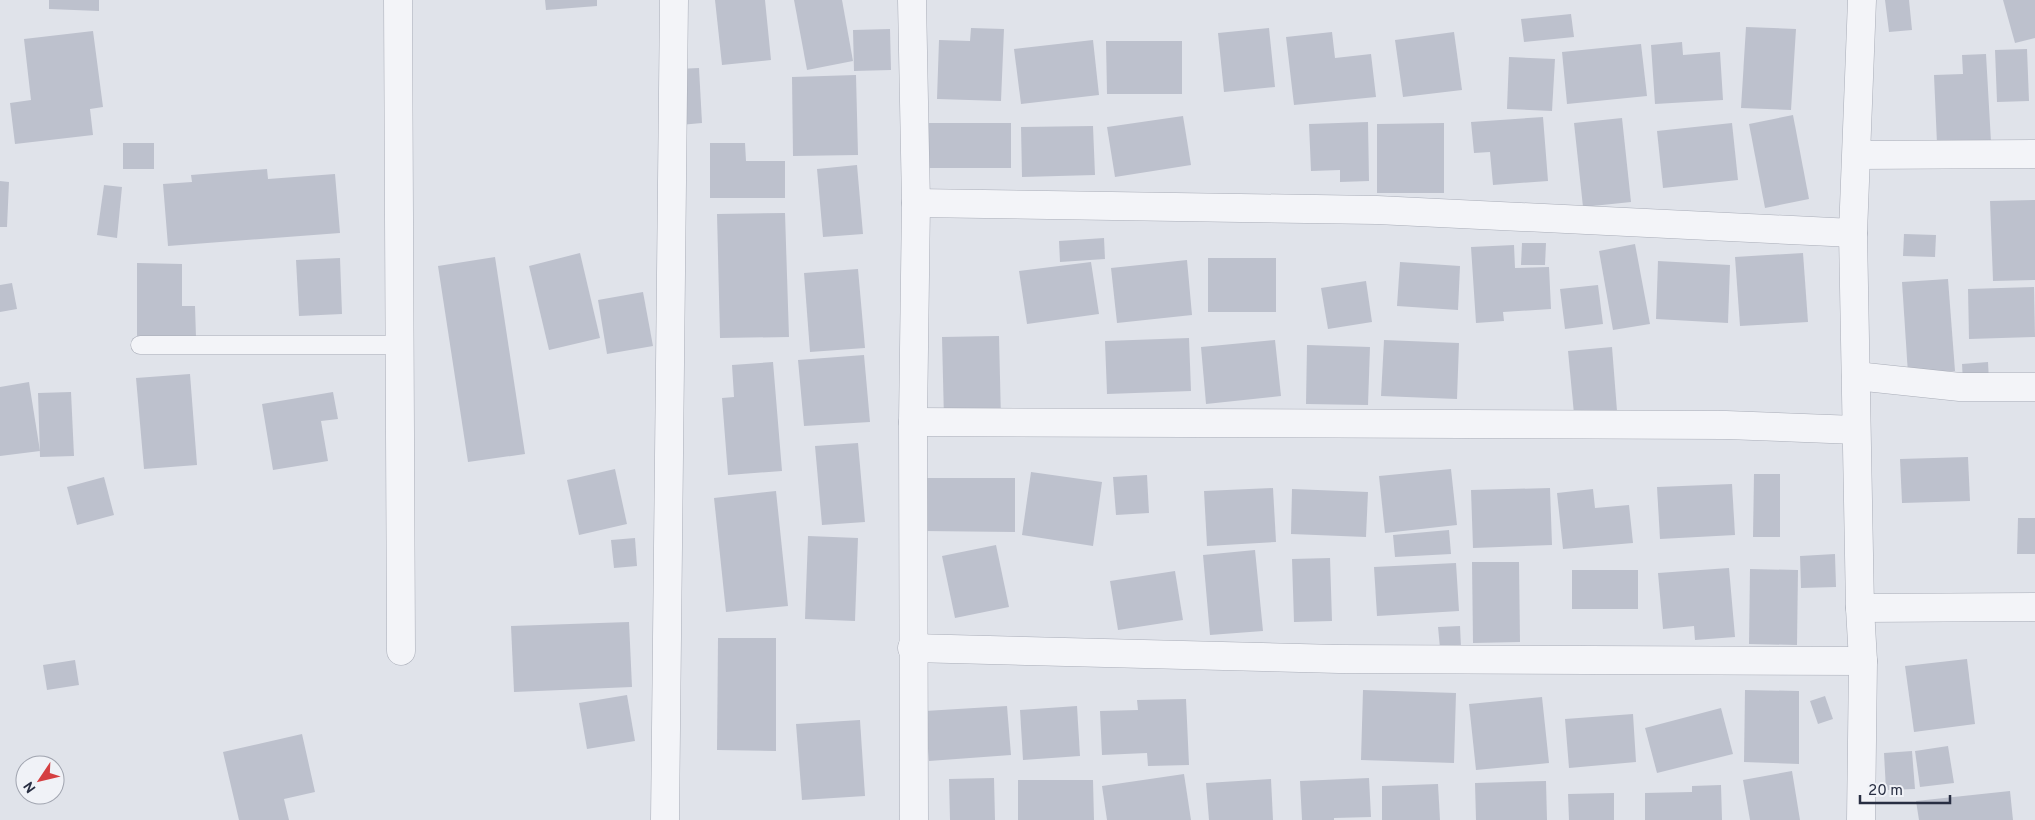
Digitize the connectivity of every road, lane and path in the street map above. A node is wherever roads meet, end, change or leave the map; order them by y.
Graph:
1 (398, 0) edge
2 (674, 0) edge
3 (912, 0) edge
4 (1862, 0) edge
5 (2035, 154) edge
6 (1857, 155) junction
7 (916, 203) junction
8 (1853, 233) junction
9 (400, 344) junction
10 (140, 345) dead end
11 (1856, 376) junction
12 (2035, 387) edge
13 (913, 422) junction
14 (1856, 430) junction
15 (2035, 607) edge
16 (1860, 608) junction
17 (912, 648) junction
18 (401, 652) dead end
19 (1864, 661) junction
20 (665, 820) edge
21 (914, 820) edge
22 (1861, 820) edge

1 - 9 street
2 - 20 street
3 - 7 street
4 - 6 street
5 - 6 street
6 - 8 street
7 - 8 street
7 - 13 street
8 - 11 street
9 - 10 lane
9 - 18 street
11 - 12 street
11 - 14 street
13 - 14 street
13 - 17 street
14 - 16 street
15 - 16 street
16 - 19 street
17 - 19 street
17 - 21 street
19 - 22 street

